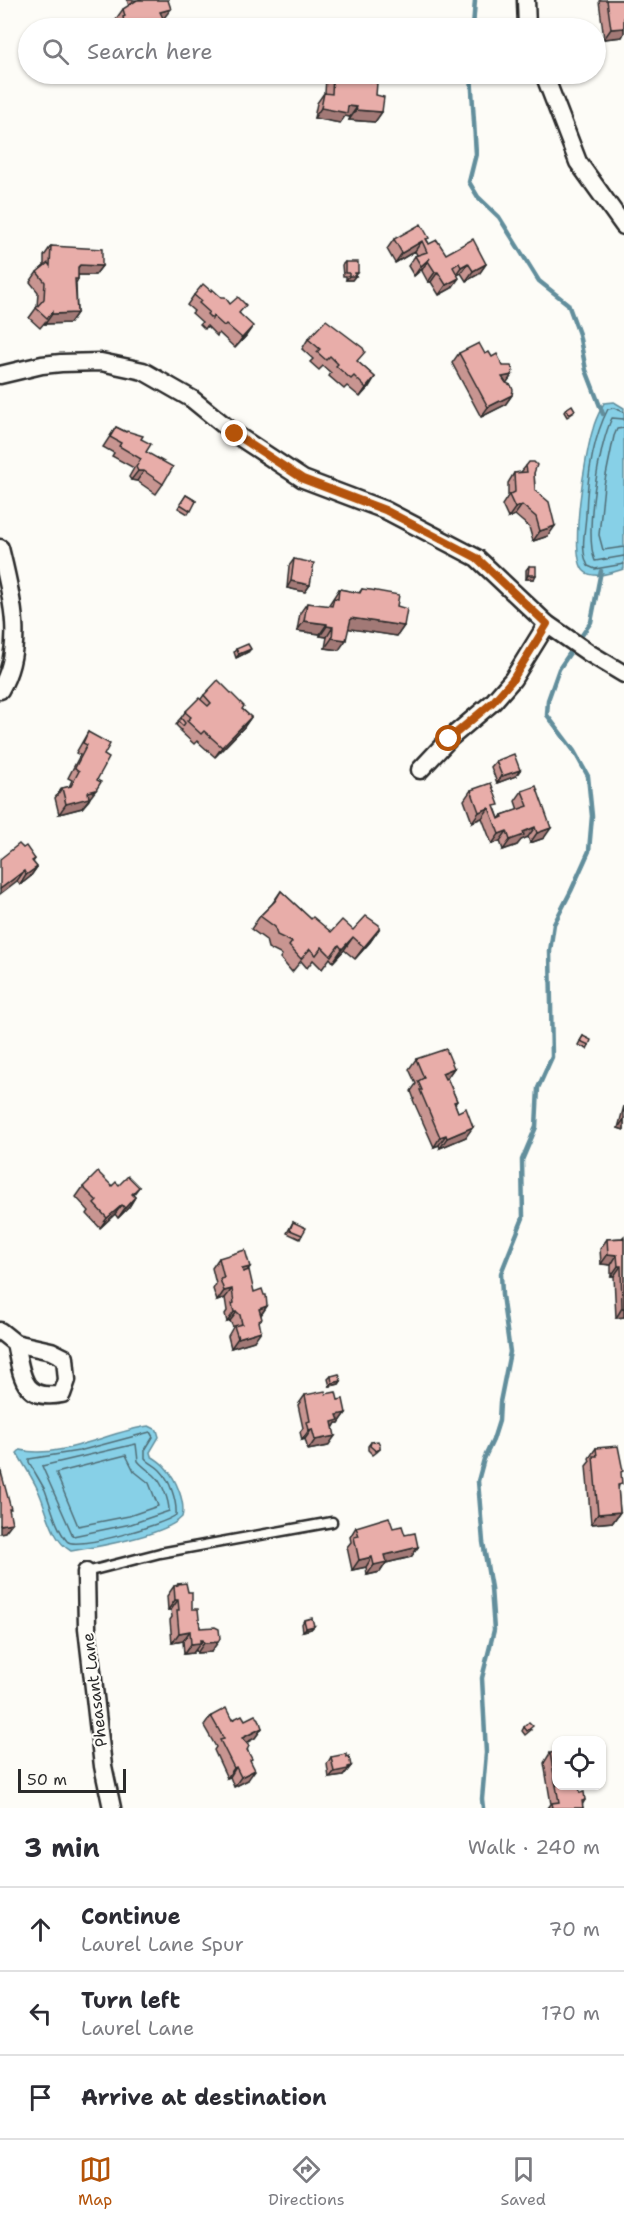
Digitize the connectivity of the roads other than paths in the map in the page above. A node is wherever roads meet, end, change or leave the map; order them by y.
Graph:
1 (526, 0) edge
2 (527, 18) edge
3 (548, 84) edge
4 (624, 226) edge
5 (0, 375) edge
6 (0, 548) edge
7 (547, 624) junction
8 (624, 674) edge
9 (0, 690) edge
10 (420, 770) dead end
11 (0, 1331) edge
12 (15, 1343) dead end
13 (332, 1522) dead end
14 (86, 1572) joint
15 (112, 1808) edge

1 - 2 street
3 - 4 street
5 - 7 street
6 - 9 street
7 - 8 street
7 - 10 street
11 - 12 street
13 - 14 lane
14 - 15 street, Pheasant Lane

